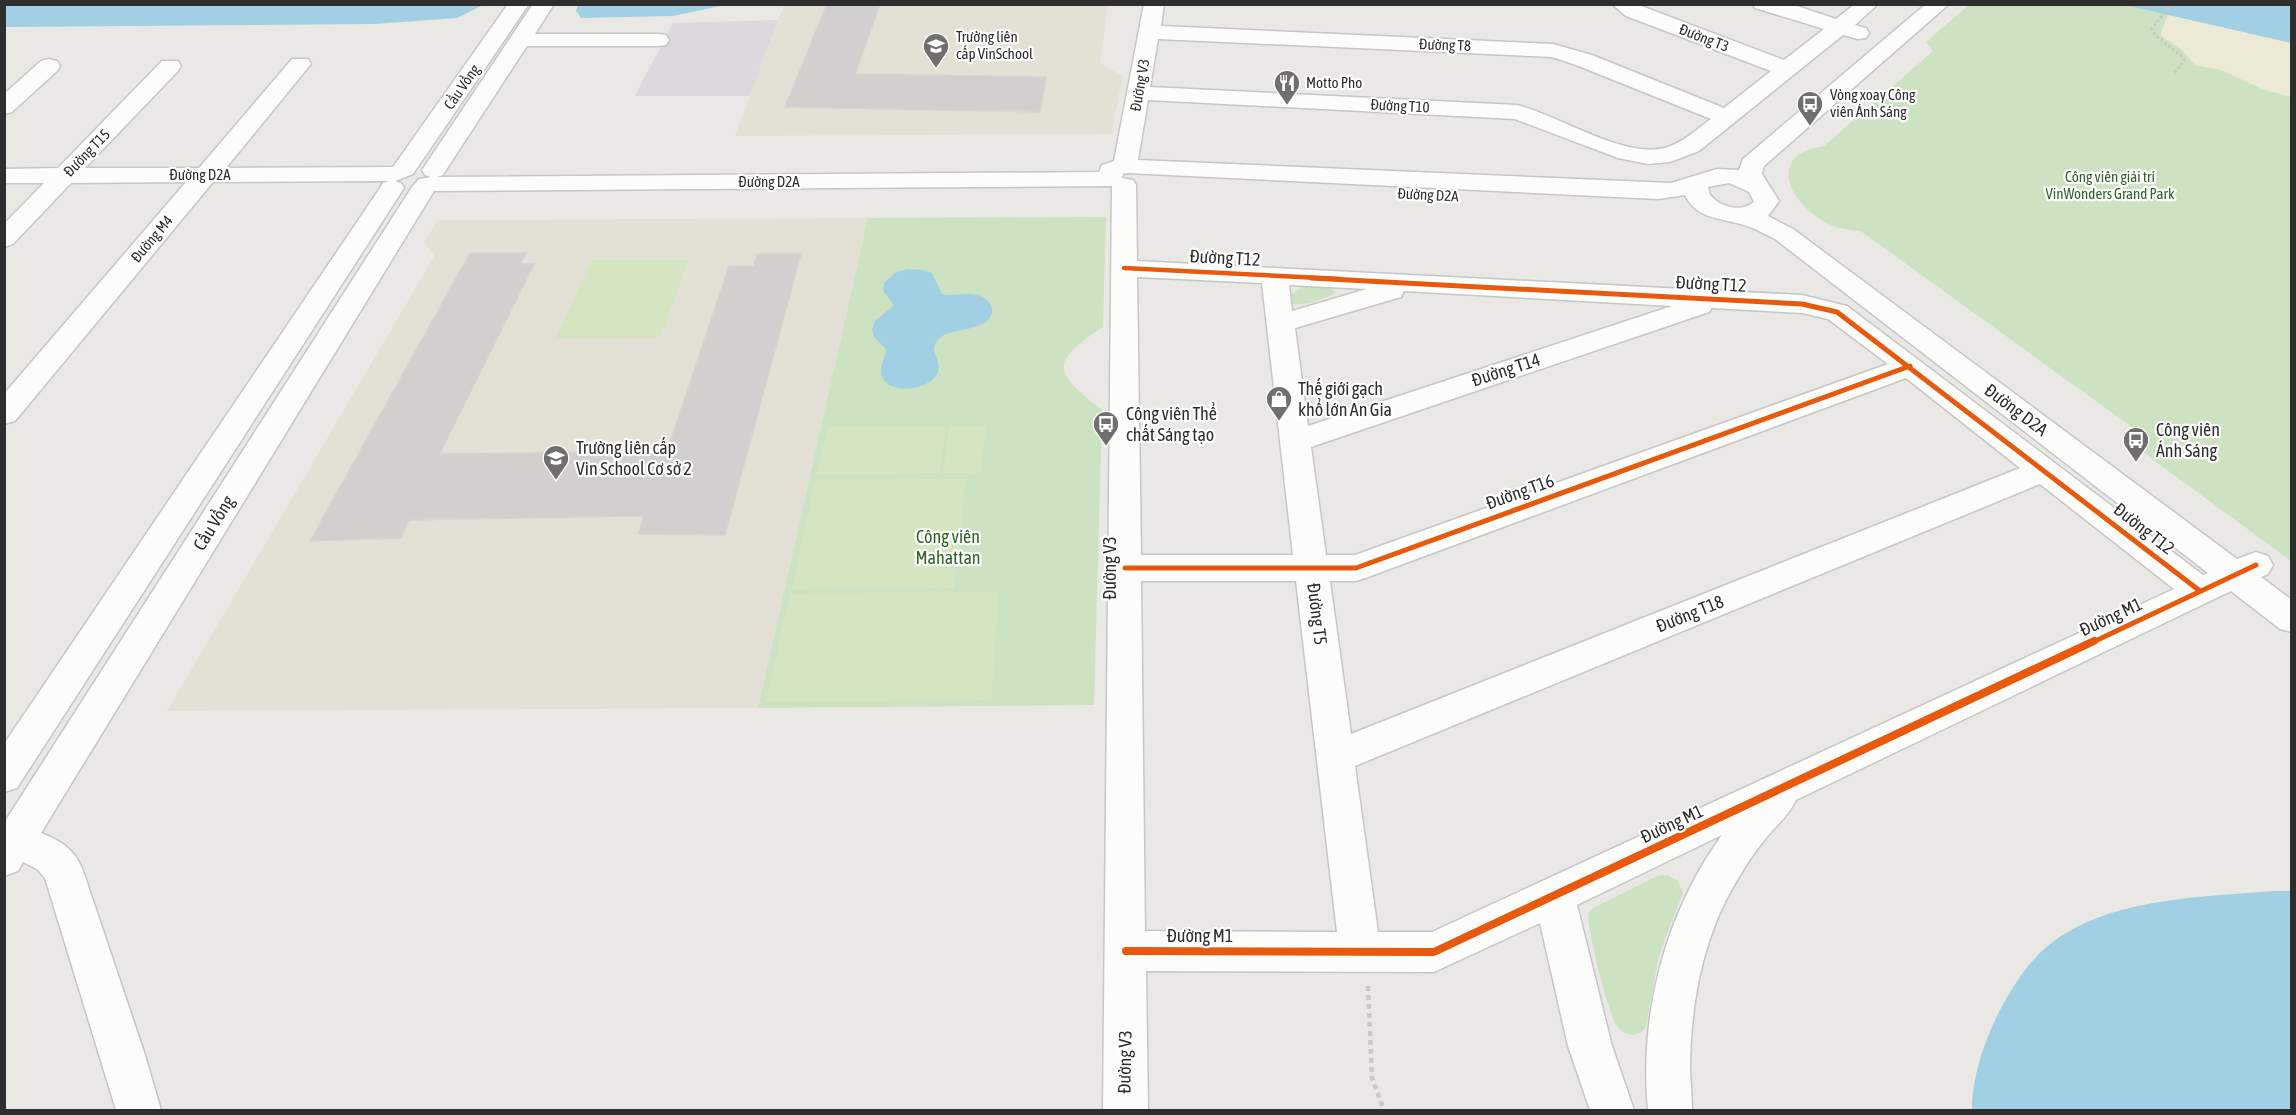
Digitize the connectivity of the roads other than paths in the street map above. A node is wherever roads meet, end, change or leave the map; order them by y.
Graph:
1 (519, 4) edge
2 (544, 4) edge
3 (1154, 4) edge
4 (1623, 4) edge
5 (1762, 4) edge
6 (1868, 4) edge
7 (1911, 4) edge
8 (1939, 4) edge
9 (1840, 27) junction
10 (1149, 32) junction
11 (520, 40) junction
12 (658, 40) dead end
13 (1881, 42) junction
14 (300, 64) dead end
15 (50, 66) dead end
16 (170, 66) dead end
17 (1787, 69) junction
18 (1138, 93) junction
19 (4, 107) edge
20 (1728, 117) junction
21 (1126, 174) junction
22 (4, 176) edge
23 (413, 179) junction
24 (1703, 179) junction
25 (200, 181) junction
26 (59, 182) junction
27 (4, 189) edge
28 (1762, 194) junction
29 (1724, 212) junction
30 (4, 240) edge
31 (1124, 268) junction
32 (1274, 276) junction
33 (1416, 283) junction
34 (1718, 300) junction
35 (1280, 323) junction
36 (1910, 366) junction
37 (4, 414) edge
38 (1294, 441) junction
39 (2044, 470) junction
40 (1125, 568) junction
41 (1311, 568) junction
42 (2245, 570) junction
43 (2200, 591) junction
44 (2292, 592) edge
45 (2292, 619) edge
46 (1335, 757) junction
47 (4, 776) edge
48 (1799, 780) junction
49 (10, 849) edge
50 (1554, 896) junction
51 (1126, 951) junction
52 (1364, 966) junction
53 (138, 1110) edge
54 (1125, 1110) edge
55 (1612, 1110) edge
56 (1670, 1110) edge

1 - 23 street, Cầu Vồng
2 - 11 street, Cầu Vồng
3 - 10 street, Đường V3
4 - 17 street, Đường T3
5 - 9 street
6 - 9 street
7 - 13 street, Đường D2A
8 - 13 street, Đường D2A
9 - 13 street
9 - 17 street
10 - 18 street, Đường V3
10 - 20 street, Đường T8
11 - 12 street
11 - 23 street, Cầu Vồng
13 - 24 street, Đường D2A
13 - 28 street, Đường D2A
14 - 25 street, Đường M4
15 - 19 street
16 - 26 street, Đường T15
17 - 20 street
18 - 20 street, Đường T10
18 - 21 street, Đường V3
21 - 23 street, Đường D2A
21 - 24 street, Đường D2A
21 - 29 street, Đường D2A
21 - 31 street, Đường V3
22 - 26 street, Đường D2A
23 - 25 street, Đường D2A
23 - 47 street, Cầu Vồng
23 - 49 street, Cầu Vồng
24 - 28 street
24 - 29 street
25 - 26 street, Đường D2A
25 - 37 street, Đường M4
26 - 27 street, Đường D2A
26 - 30 street, Đường T15
28 - 29 street
28 - 42 street, Đường D2A
29 - 42 street, Đường D2A
31 - 32 street, Đường T12
31 - 40 street, Đường V3
32 - 33 street, Đường T12
32 - 35 street, Đường T5
33 - 34 street, Đường T12
33 - 35 street, Đường T12
34 - 36 street, Đường T12
34 - 38 street, Đường T14
35 - 38 street, Đường T5
36 - 39 street, Đường T12
36 - 41 street, Đường T16
38 - 41 street, Đường T5
39 - 43 street, Đường T12
39 - 46 street, Đường T18
40 - 41 street, Đường T16
40 - 51 street, Đường V3
41 - 46 street, Đường T5
42 - 43 street, Đường M1
42 - 44 street, Đường D2A
42 - 45 street, Đường D2A
43 - 48 street, Đường M1
46 - 52 street, Đường T5
48 - 50 street, Đường M1
48 - 56 street, Đường M1
49 - 53 street
50 - 52 street, Đường M1
50 - 55 street
51 - 52 street, Đường M1
51 - 54 street, Đường V3

